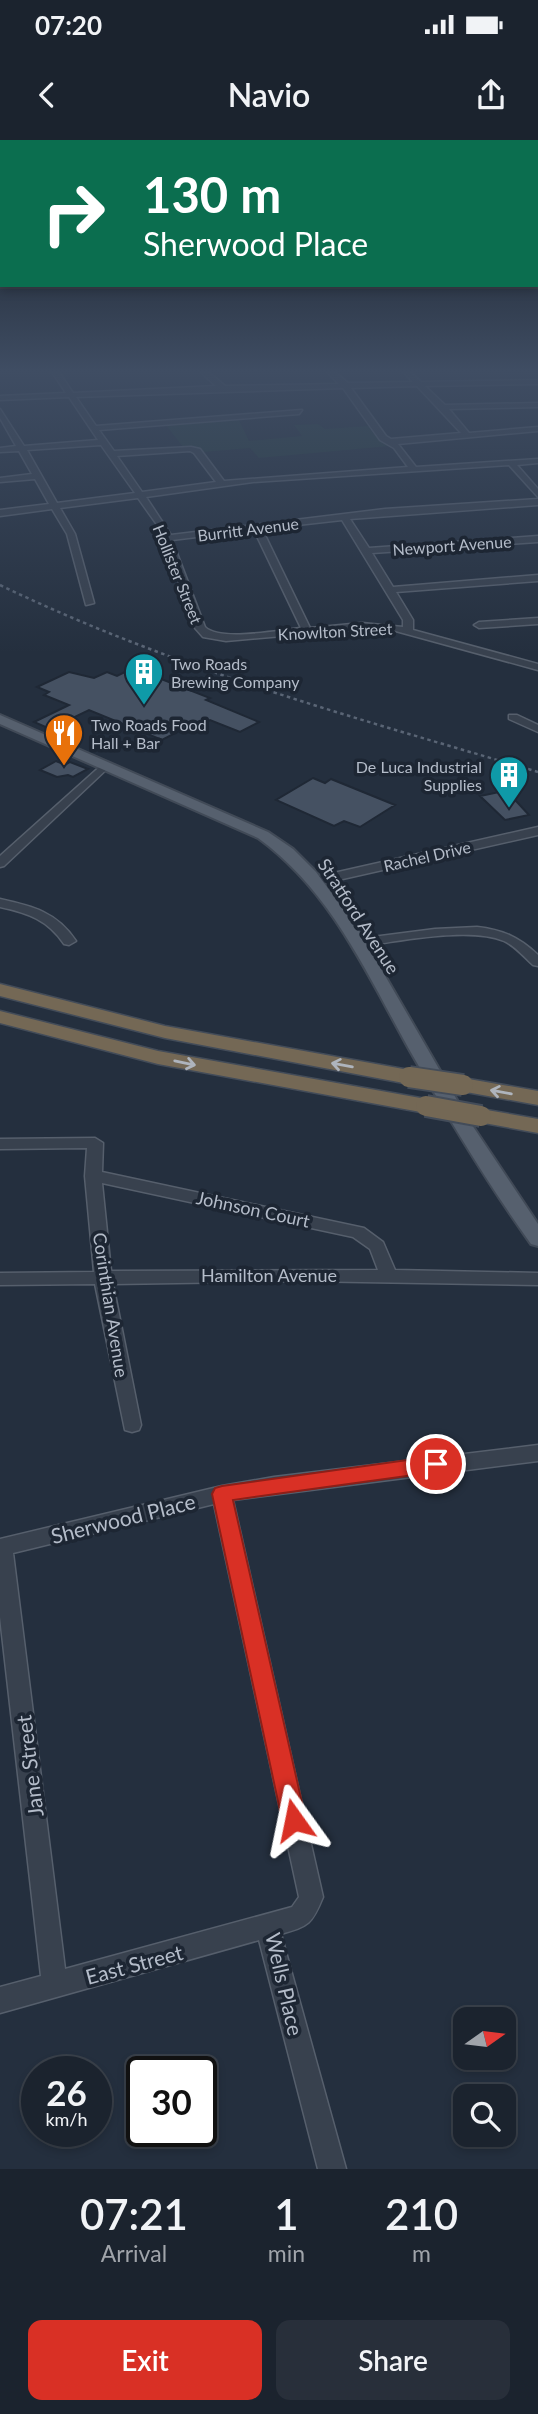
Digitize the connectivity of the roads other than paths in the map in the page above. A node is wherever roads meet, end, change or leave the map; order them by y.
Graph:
1 (511, 463) edge
2 (29, 464) edge
3 (119, 464) edge
4 (207, 464) edge
5 (410, 464) edge
6 (501, 464) edge
7 (414, 470) junction
8 (36, 476) junction
9 (0, 480) edge
10 (222, 484) junction
11 (538, 494) edge
12 (141, 496) junction
13 (538, 502) edge
14 (54, 506) junction
15 (0, 513) edge
16 (345, 517) junction
17 (257, 528) junction
18 (167, 538) junction
19 (538, 539) edge
20 (366, 551) junction
21 (538, 578) edge
22 (390, 590) junction
23 (89, 603) dead end
24 (538, 621) edge
25 (479, 625) dead end
26 (408, 629) junction
27 (307, 631) junction
28 (211, 636) joint
29 (538, 667) edge
30 (513, 717) dead end
31 (2, 723) edge
32 (538, 729) edge
33 (105, 765) junction
34 (538, 831) edge
35 (0, 863) edge
36 (316, 881) junction
37 (0, 903) edge
38 (69, 941) dead end
39 (357, 943) junction
40 (538, 962) edge
41 (0, 977) edge
42 (0, 990) edge
43 (0, 1017) edge
44 (0, 1025) edge
45 (165, 1032) junction
46 (139, 1054) junction
47 (538, 1098) edge
48 (538, 1126) edge
49 (0, 1144) edge
50 (93, 1176) junction
51 (538, 1239) edge
52 (388, 1275) junction
53 (102, 1276) junction
54 (0, 1279) edge
55 (538, 1279) edge
56 (132, 1425) dead end
57 (538, 1453) edge
58 (222, 1494) junction
59 (1, 1548) edge
60 (267, 1926) junction
61 (55, 1985) junction
62 (0, 2000) edge
63 (332, 2169) edge

1 - 11 street
2 - 8 street
3 - 12 street, Hollister Street
4 - 10 street
5 - 7 street
6 - 7 street
7 - 10 street
8 - 9 street
8 - 14 street
10 - 12 street
12 - 14 street
12 - 18 street, Hollister Street
13 - 16 street, Burritt Avenue
14 - 15 street
14 - 23 street
16 - 17 street, Burritt Avenue
16 - 20 street
17 - 18 street, Burritt Avenue
17 - 27 street
18 - 28 street, Hollister Street
19 - 20 street, Newport Avenue
20 - 22 street
21 - 22 street
22 - 26 street
24 - 25 street
26 - 27 street, Knowlton Street
26 - 29 street, Knowlton Street
27 - 28 street, Knowlton Street
30 - 32 street
31 - 33 main road, Stratford Avenue
33 - 35 street
33 - 36 main road, Stratford Avenue
34 - 36 street, Rachel Drive
36 - 39 main road, Stratford Avenue
37 - 38 street
39 - 40 street
39 - 51 main road, Stratford Avenue
41 - 45 highway
42 - 45 highway
43 - 46 highway
44 - 46 highway
47 -> 45 highway, bridge
46 -> 48 highway, bridge
49 - 50 street, Corinthian Avenue
50 - 52 street, Johnson Court
50 - 53 street, Corinthian Avenue
52 - 53 street, Hamilton Avenue
52 - 55 street, Hamilton Avenue
53 - 54 street, Hamilton Avenue
53 - 56 street, Corinthian Avenue
57 - 58 street, Sherwood Place
58 - 59 street, Sherwood Place
58 - 60 street, Wells Place
59 - 61 street, Jane Street
60 - 61 street, East Street
60 - 63 street, Wells Place
61 - 62 street, East Street

